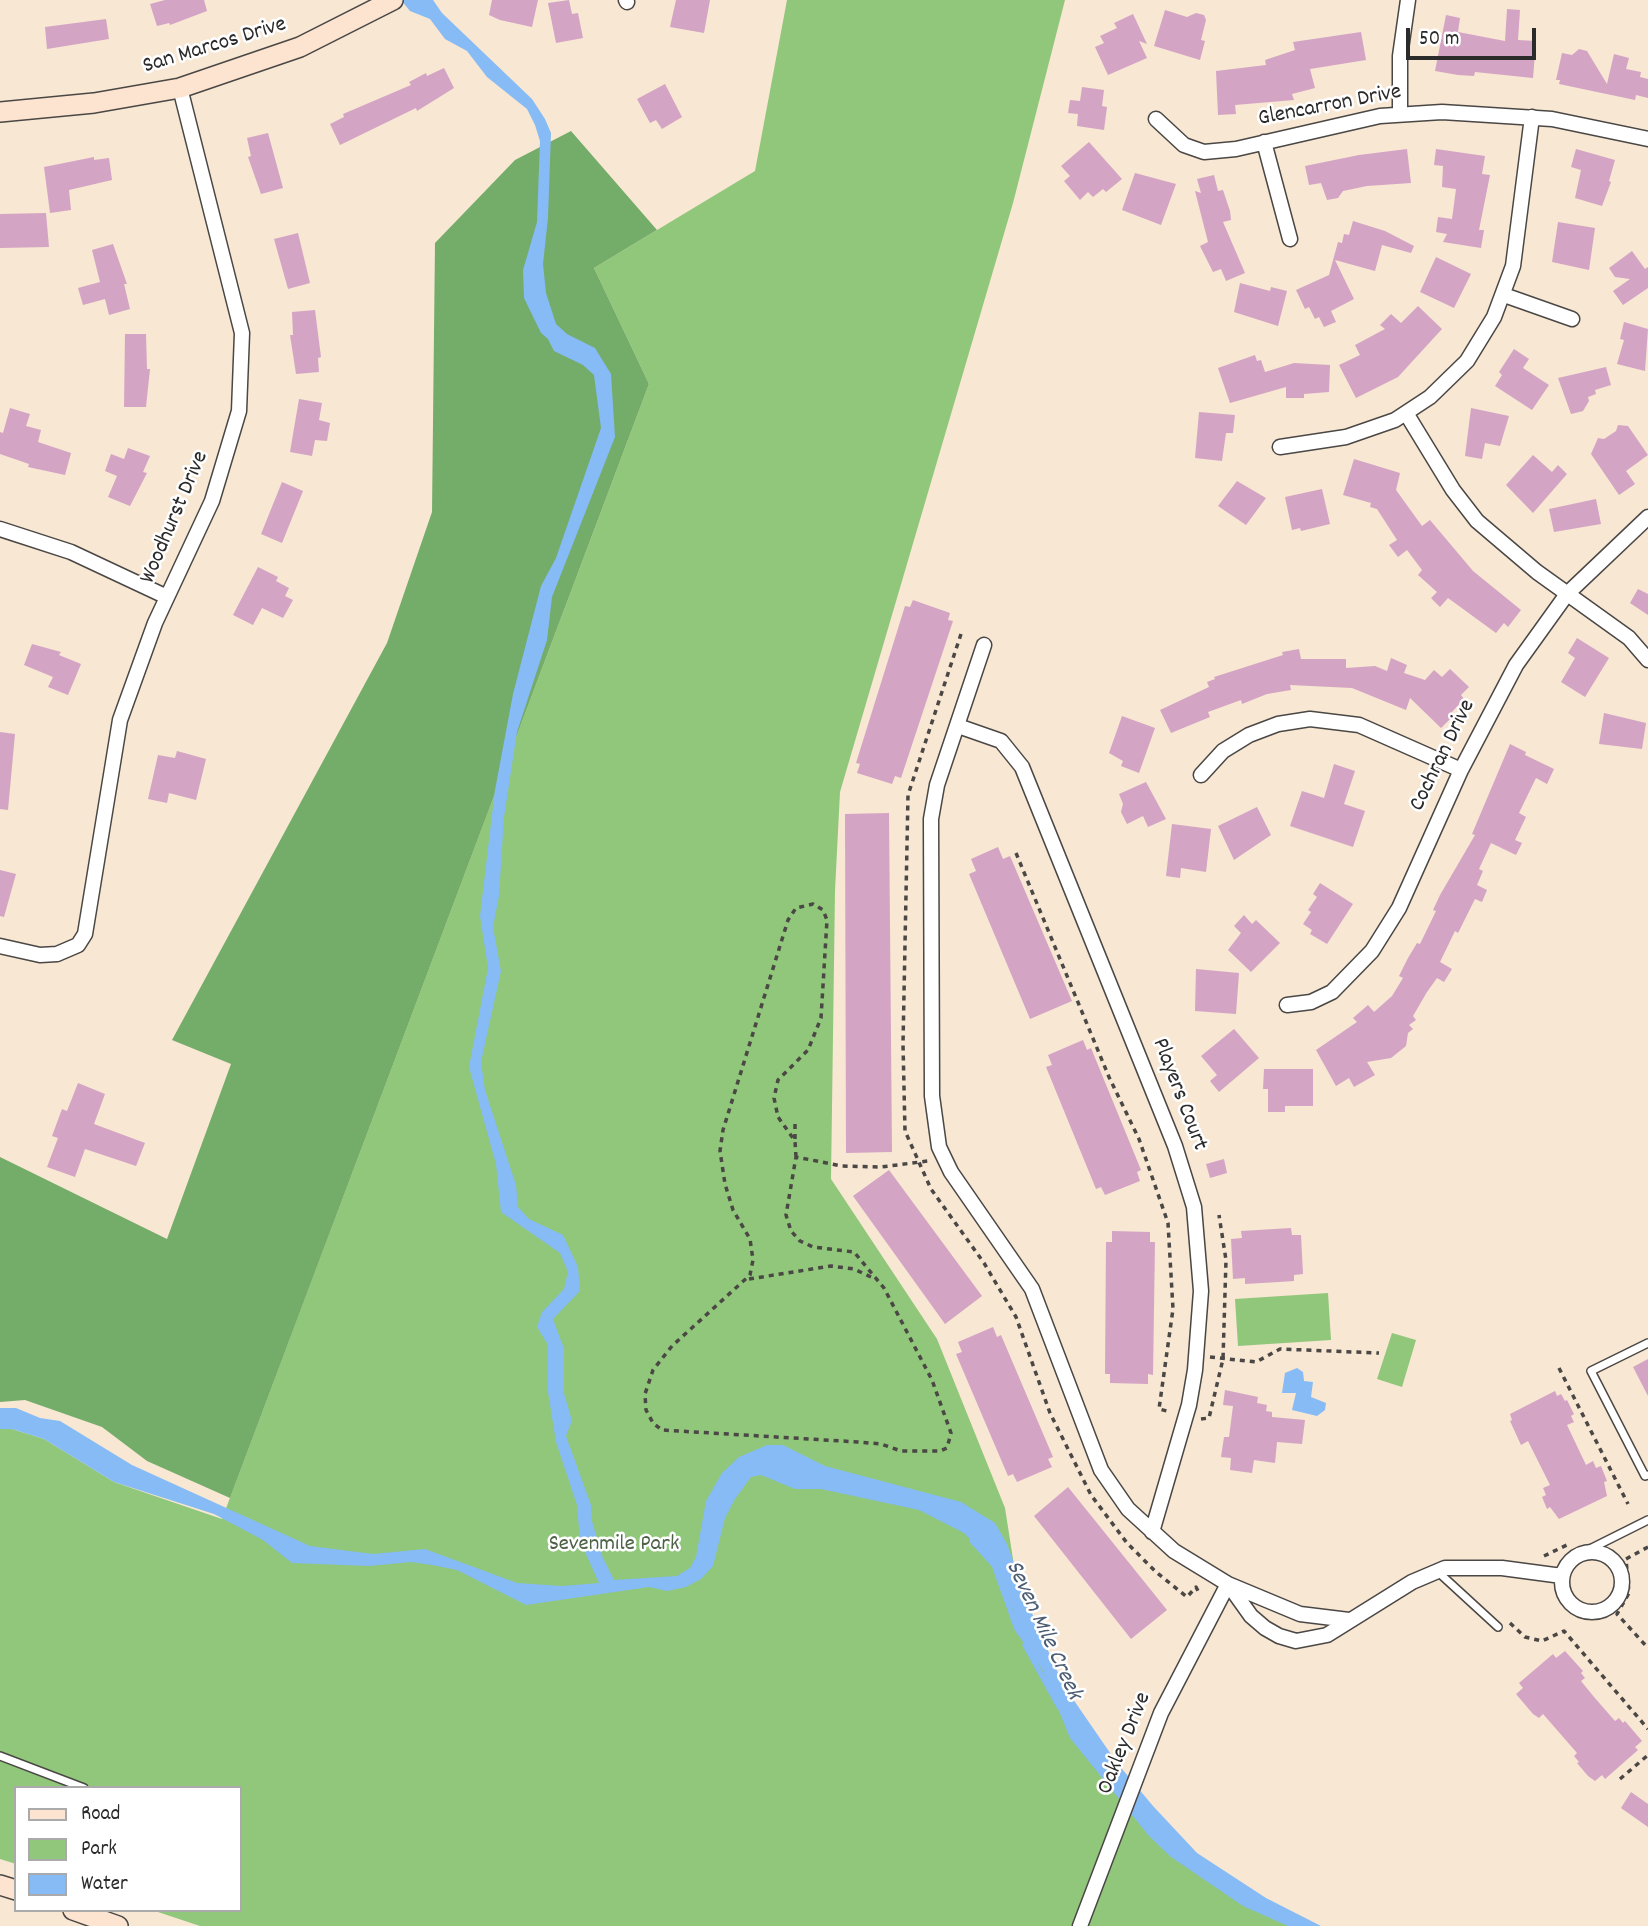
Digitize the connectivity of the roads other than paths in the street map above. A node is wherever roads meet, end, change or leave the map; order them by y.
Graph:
1 (1408, 0) edge
2 (391, 1) edge
3 (180, 88) junction
4 (0, 112) edge
5 (1400, 114) junction
6 (1532, 117) junction
7 (1156, 120) dead end
8 (1648, 139) edge
9 (1264, 142) junction
10 (1290, 239) dead end
11 (1504, 295) junction
12 (1572, 319) dead end
13 (1406, 414) junction
14 (1280, 447) dead end
15 (1648, 517) edge
16 (0, 529) edge
17 (1567, 594) junction
18 (167, 597) junction
19 (984, 645) dead end
20 (1648, 660) edge
21 (957, 726) junction
22 (1461, 770) junction
23 (1201, 775) dead end
24 (0, 946) edge
25 (1287, 1005) dead end
26 (1648, 1343) edge
27 (1648, 1475) edge
28 (1648, 1520) edge
29 (1152, 1532) junction
30 (1582, 1553) junction
31 (1437, 1571) junction
32 (1562, 1576) junction
33 (1228, 1584) junction
34 (1349, 1620) junction
35 (1498, 1627) dead end
36 (0, 1756) edge
37 (80, 1786) edge
38 (81, 1912) edge
39 (113, 1920) edge
40 (1080, 1926) edge

1 - 5 street
2 - 3 street, San Marcos Drive
3 - 4 street, San Marcos Drive
3 - 18 street, Woodhurst Drive
5 - 6 street, Glencarron Drive
5 - 9 street, Glencarron Drive
6 - 8 street, Glencarron Drive
6 - 11 street
7 - 9 street, Glencarron Drive
9 - 10 street
11 - 12 street
11 - 13 street
13 - 14 street
13 - 17 street
15 - 17 street, Cochran Drive
16 - 18 street
17 - 20 street
17 - 22 street, Cochran Drive
18 - 24 street, Woodhurst Drive
19 - 21 street
21 - 29 street
21 - 29 street, Players Court
22 - 23 street
22 - 25 street, Cochran Drive
26 - 27 lane
28 - 30 lane
29 - 33 street
30 - 32 street
30 - 32 street
31 - 32 street
31 - 34 street
31 - 35 lane
33 - 34 street
33 - 34 street
33 - 40 street, Oakley Drive
36 - 37 lane
38 - 39 street

